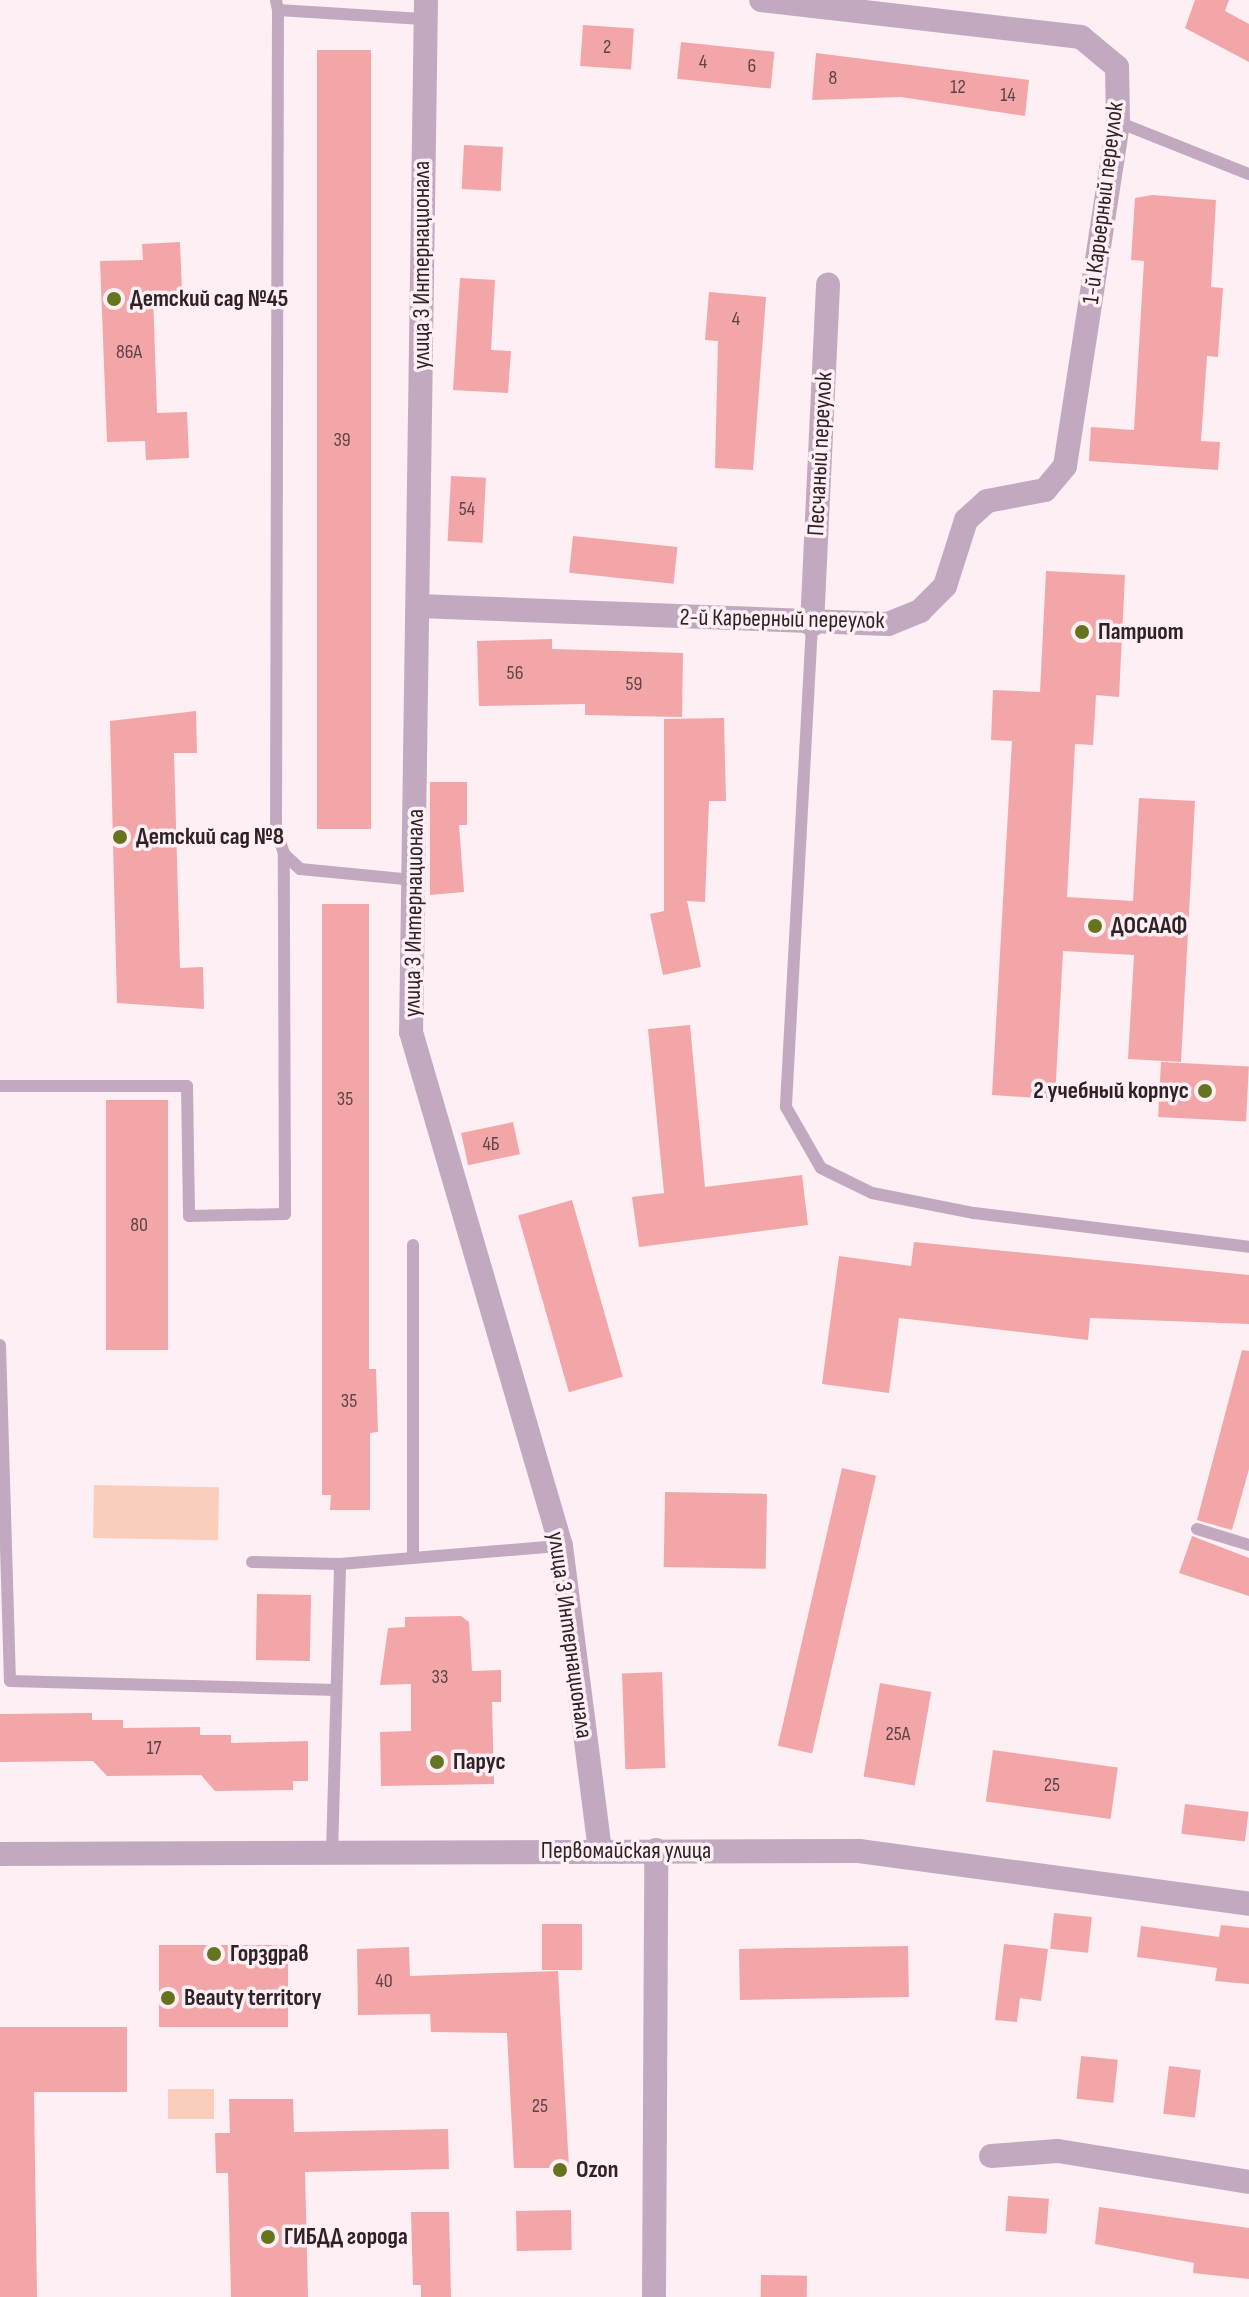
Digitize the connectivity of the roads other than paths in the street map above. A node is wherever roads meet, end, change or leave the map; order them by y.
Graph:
1 (761, 0) edge
2 (277, 5) edge
3 (425, 10) edge
4 (1118, 122) junction
5 (1249, 174) edge
6 (828, 284) dead end
7 (1065, 466) joint
8 (419, 606) junction
9 (812, 625) junction
10 (284, 854) junction
11 (415, 880) junction
12 (0, 1086) edge
13 (413, 1245) dead end
14 (1249, 1247) edge
15 (0, 1345) edge
16 (1197, 1529) dead end
17 (1249, 1545) edge
18 (561, 1546) junction
19 (413, 1558) junction
20 (252, 1562) dead end
21 (340, 1564) junction
22 (4, 1594) edge
23 (336, 1690) junction
24 (600, 1850) junction
25 (656, 1850) junction
26 (0, 1854) edge
27 (332, 1854) junction
28 (1249, 1904) edge
29 (991, 2156) dead end
30 (1249, 2182) edge
31 (654, 2297) edge

1 - 4 street, 1-й Карьерный переулок
2 - 3 lane
2 - 10 lane
3 - 8 street, улица 3 Интернационала
4 - 5 lane
4 - 7 street, 1-й Карьерный переулок
6 - 9 street, Песчаный переулок
7 - 9 street, 2-й Карьерный переулок
8 - 9 street, 2-й Карьерный переулок
8 - 11 street, улица 3 Интернационала
9 - 14 lane
10 - 11 lane
10 - 12 lane
11 - 18 street, улица 3 Интернационала
13 - 19 lane
15 - 22 lane
16 - 17 lane
18 - 19 lane
18 - 24 street, улица 3 Интернационала
19 - 21 lane
20 - 21 lane
21 - 23 lane
22 - 23 lane
23 - 27 lane
24 - 25 street, Первомайская улица
24 - 27 street, Первомайская улица
25 - 28 street, Первомайская улица
25 - 31 street
26 - 27 street, Первомайская улица
29 - 30 street

